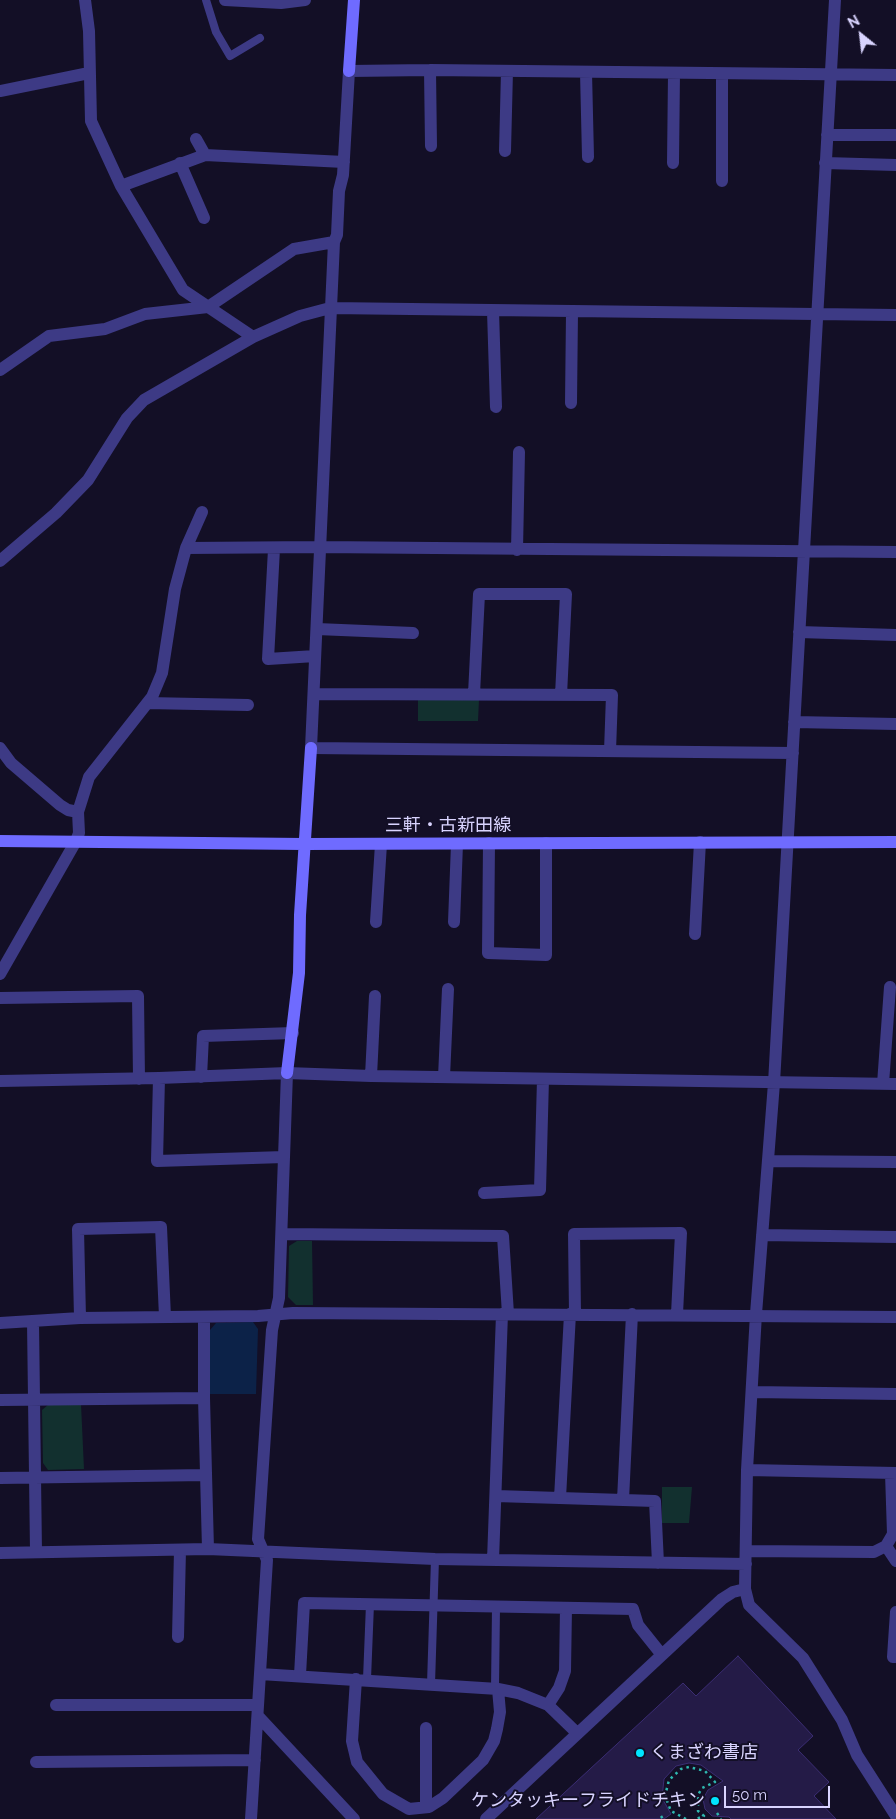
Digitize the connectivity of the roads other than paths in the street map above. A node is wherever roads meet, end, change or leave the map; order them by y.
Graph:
1 (84, 0) edge
2 (206, 0) edge
3 (225, 0) edge
4 (305, 0) edge
5 (354, 0) edge
6 (835, 0) edge
7 (260, 38) dead end
8 (430, 70) junction
9 (349, 71) junction
10 (507, 71) junction
11 (586, 72) junction
12 (89, 73) junction
13 (674, 73) junction
14 (722, 74) junction
15 (830, 75) junction
16 (896, 76) edge
17 (0, 91) edge
18 (827, 134) junction
19 (896, 136) edge
20 (196, 139) dead end
21 (430, 146) dead end
22 (505, 151) dead end
23 (205, 155) junction
24 (588, 157) dead end
25 (344, 162) junction
26 (180, 163) junction
27 (674, 163) dead end
28 (825, 163) junction
29 (896, 165) edge
30 (722, 181) dead end
31 (121, 186) junction
32 (204, 218) dead end
33 (334, 242) junction
34 (208, 307) junction
35 (330, 308) junction
36 (493, 311) junction
37 (572, 312) junction
38 (817, 315) junction
39 (896, 315) edge
40 (253, 337) junction
41 (0, 370) edge
42 (571, 403) dead end
43 (496, 407) dead end
44 (519, 452) dead end
45 (202, 512) dead end
46 (319, 547) junction
47 (186, 548) junction
48 (274, 549) junction
49 (517, 550) junction
50 (803, 551) junction
51 (896, 552) edge
52 (0, 561) edge
53 (317, 629) junction
54 (799, 632) junction
55 (413, 633) dead end
56 (896, 635) edge
57 (315, 656) junction
58 (314, 694) junction
59 (474, 694) junction
60 (561, 695) junction
61 (147, 703) junction
62 (248, 705) dead end
63 (794, 722) junction
64 (896, 724) edge
65 (0, 748) edge
66 (311, 748) junction
67 (610, 752) junction
68 (793, 753) junction
69 (78, 812) junction
70 (0, 841) edge
71 (76, 841) junction
72 (700, 842) junction
73 (788, 842) junction
74 (896, 842) edge
75 (489, 843) junction
76 (546, 843) junction
77 (304, 844) junction
78 (381, 844) junction
79 (457, 844) junction
80 (376, 922) dead end
81 (454, 922) dead end
82 (695, 934) dead end
83 (0, 974) edge
84 (890, 987) dead end
85 (448, 989) dead end
86 (375, 996) dead end
87 (0, 998) edge
88 (293, 1033) junction
89 (287, 1073) junction
90 (371, 1076) junction
91 (201, 1077) junction
92 (159, 1078) junction
93 (444, 1078) junction
94 (139, 1079) junction
95 (543, 1079) junction
96 (0, 1081) edge
97 (774, 1083) junction
98 (890, 1084) edge
99 (284, 1157) junction
100 (768, 1161) junction
101 (896, 1162) edge
102 (484, 1193) dead end
103 (283, 1234) junction
104 (762, 1235) junction
105 (896, 1237) edge
106 (505, 1314) junction
107 (572, 1314) junction
108 (632, 1314) junction
109 (677, 1314) junction
110 (756, 1314) junction
111 (276, 1315) junction
112 (165, 1317) junction
113 (896, 1317) edge
114 (80, 1318) junction
115 (204, 1318) junction
116 (33, 1322) junction
117 (0, 1323) edge
118 (752, 1392) junction
119 (896, 1394) edge
120 (204, 1398) junction
121 (0, 1400) edge
122 (34, 1400) junction
123 (748, 1470) junction
124 (893, 1473) edge
125 (206, 1475) junction
126 (0, 1478) edge
127 (35, 1478) junction
128 (496, 1496) junction
129 (560, 1498) junction
130 (623, 1500) junction
131 (886, 1546) junction
132 (208, 1549) junction
133 (180, 1550) junction
134 (747, 1551) junction
135 (36, 1552) junction
136 (0, 1553) edge
137 (265, 1553) junction
138 (435, 1559) junction
139 (493, 1560) junction
140 (896, 1561) edge
141 (658, 1564) junction
142 (746, 1564) junction
143 (745, 1589) junction
144 (370, 1604) junction
145 (434, 1605) junction
146 (496, 1606) junction
147 (566, 1608) junction
148 (896, 1612) edge
149 (178, 1637) dead end
150 (662, 1655) junction
151 (896, 1658) edge
152 (260, 1674) junction
153 (300, 1675) junction
154 (362, 1679) junction
155 (431, 1684) junction
156 (497, 1689) junction
157 (548, 1705) junction
158 (56, 1706) dead end
159 (258, 1710) junction
160 (426, 1728) dead end
161 (577, 1733) junction
162 (255, 1760) junction
163 (36, 1762) dead end
164 (426, 1807) junction
165 (896, 1816) edge
166 (251, 1819) edge
167 (354, 1819) edge
168 (486, 1819) edge

1 - 12 street
2 - 7 lane
3 - 4 street
5 - 9 street
6 - 15 street
8 - 9 street
8 - 10 street
8 - 21 street
9 - 25 street
10 - 11 street
10 - 22 street
11 - 13 street
11 - 24 street
12 - 17 street
12 - 31 street
13 - 14 street
13 - 27 street
14 - 15 street
14 - 30 street
15 - 16 street
15 - 18 street
18 - 19 street
18 - 28 street
20 - 23 street
23 - 25 street
23 - 26 street
25 - 33 street
26 - 31 street
26 - 32 street
28 - 29 street
28 - 38 street
31 - 34 street
33 - 34 street
33 - 35 street
34 - 40 street
34 - 41 street
35 - 36 street
35 - 40 street
35 - 46 street
36 - 37 street
36 - 43 street
37 - 38 street
37 - 42 street
38 - 39 street
38 - 50 street
40 - 52 street
44 - 49 street
45 - 47 street
46 - 48 street
46 - 49 street
46 - 53 street
47 - 48 street
47 - 61 street
48 - 57 street
49 - 50 street
50 - 51 street
50 - 54 street
53 - 55 street
53 - 57 street
54 - 56 street
54 - 63 street
57 - 58 street
58 - 59 street
58 - 66 street
59 - 60 street
59 - 60 street
60 - 67 street
61 - 62 street
61 - 69 street
63 - 64 street
63 - 68 street
65 - 69 street
66 - 67 street
66 - 77 street
67 - 68 street
68 - 73 street
69 - 71 street
70 - 71 street, 三軒・古新田線
71 - 77 street, 三軒・古新田線
71 - 83 street
72 - 73 street, 三軒・古新田線
72 - 76 street, 三軒・古新田線
72 - 82 street
73 - 74 street, 三軒・古新田線
73 - 97 street
75 - 76 street, 三軒・古新田線
75 - 76 street
75 - 79 street, 三軒・古新田線
77 - 78 street, 三軒・古新田線
77 - 88 street
78 - 79 street, 三軒・古新田線
78 - 80 street
79 - 81 street
84 - 98 street
85 - 93 street
86 - 90 street
87 - 94 street
88 - 89 street
88 - 91 street
89 - 90 street
89 - 91 street
89 - 99 street
90 - 93 street
91 - 92 street
92 - 94 street
92 - 99 street
93 - 95 street
94 - 96 street
95 - 97 street
95 - 102 street
97 - 98 street
97 - 100 street
99 - 103 street
100 - 101 street
100 - 104 street
103 - 106 street
103 - 111 street
104 - 105 street
104 - 110 street
106 - 107 street
106 - 111 street
106 - 128 street
107 - 108 street
107 - 109 street
107 - 129 street
108 - 109 street
108 - 130 street
109 - 110 street
110 - 113 street
110 - 118 street
111 - 115 street
111 - 137 street
112 - 114 street
112 - 114 street
112 - 115 street
114 - 116 street
115 - 120 street
116 - 117 street
116 - 122 street
118 - 119 street
118 - 123 street
120 - 122 street
120 - 125 street
121 - 122 street
122 - 127 street
123 - 124 street
123 - 134 street
124 - 131 street
125 - 127 street
125 - 132 street
126 - 127 street
127 - 135 street
128 - 129 street
128 - 139 street
129 - 130 street
130 - 141 street
131 - 134 street
131 - 140 street
132 - 133 street
132 - 137 street
133 - 135 street
133 - 149 street
134 - 142 street
135 - 136 street
137 - 138 street
137 - 152 street
138 - 139 street
138 - 145 lane
139 - 141 street
141 - 142 street
142 - 143 street
143 - 150 street
143 - 165 street
144 - 145 street
144 - 153 street
144 - 154 lane
145 - 146 street
145 - 155 lane
146 - 147 street
146 - 156 lane
147 - 150 street
147 - 157 street
148 - 151 street
150 - 161 street
152 - 153 street
152 - 159 street
153 - 154 street
154 - 155 street
154 - 164 street
155 - 156 street
156 - 157 street
156 - 164 street
157 - 161 street
158 - 159 street
159 - 162 street
159 - 167 street
160 - 164 street
161 - 168 street
162 - 163 street
162 - 166 street

